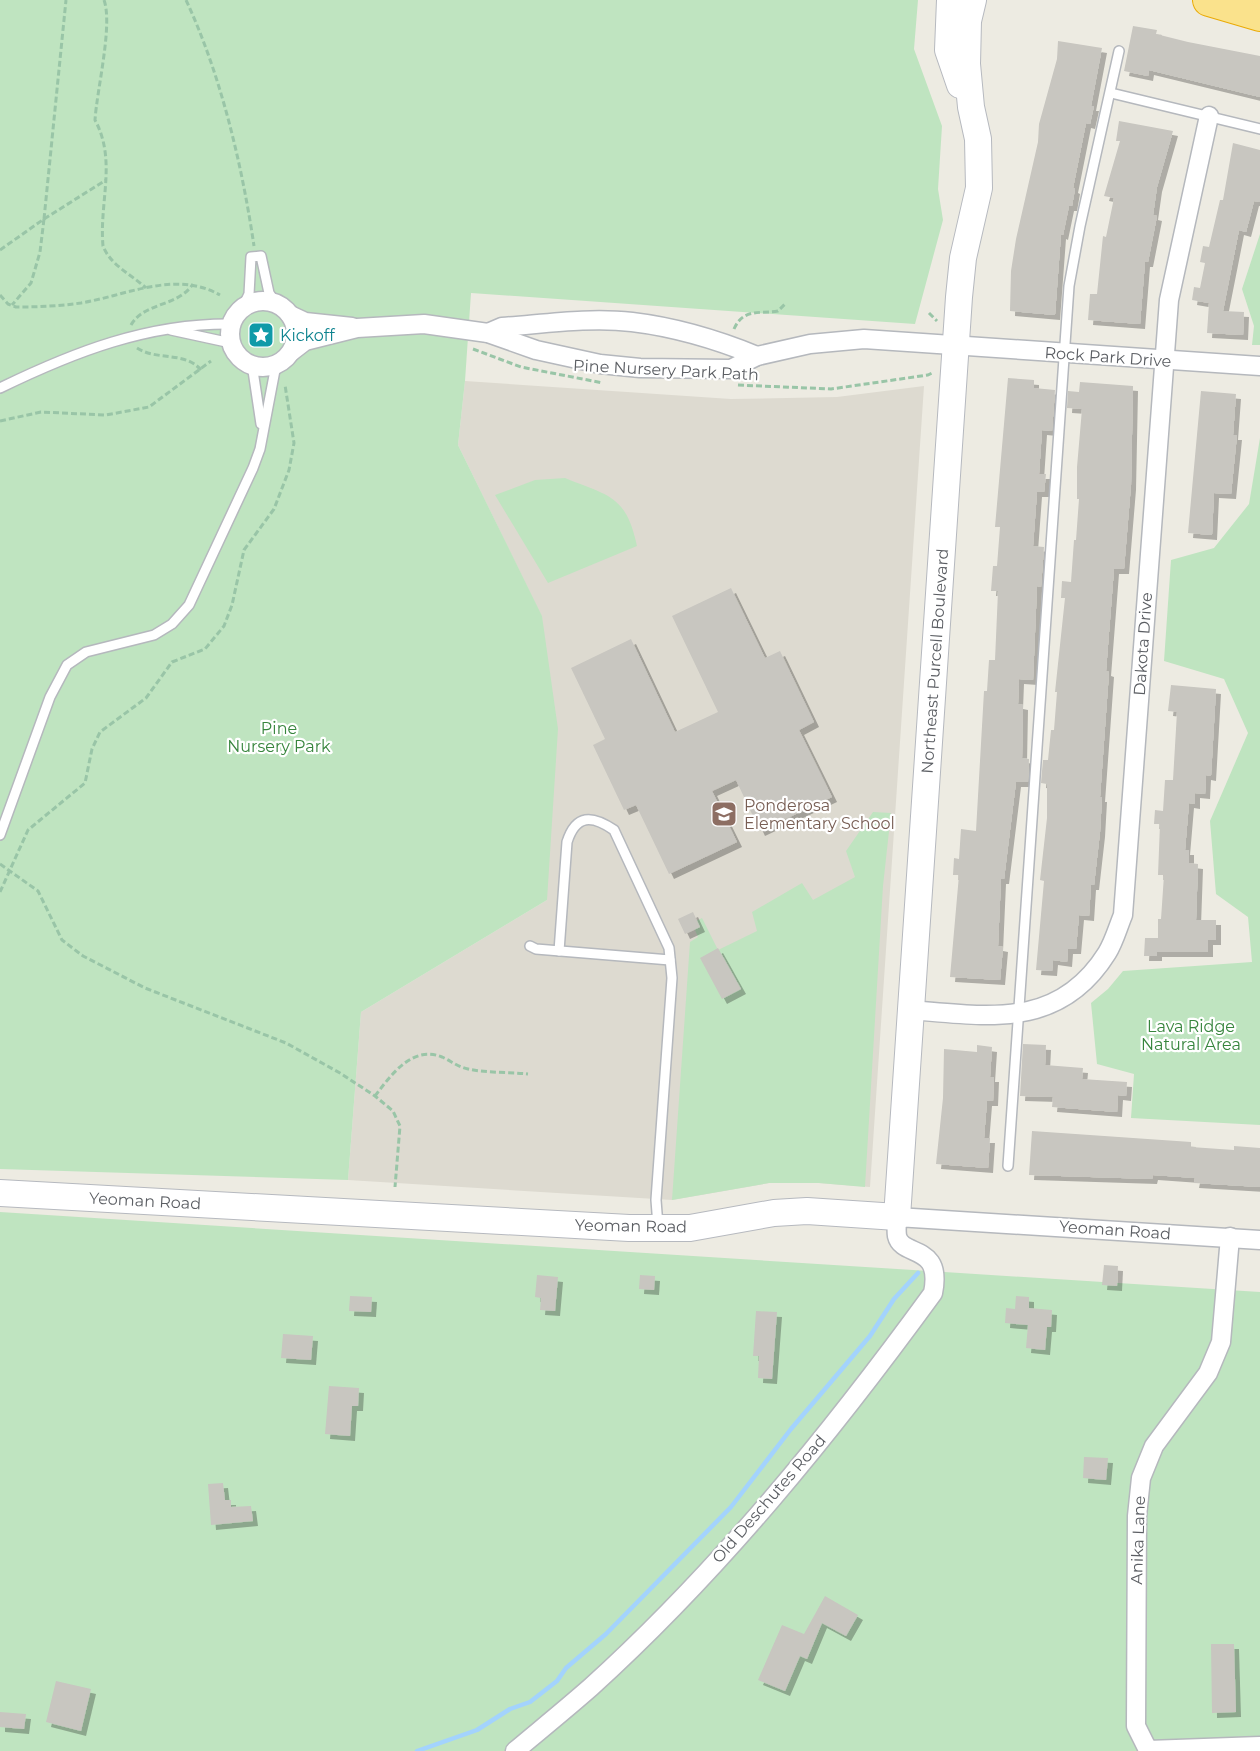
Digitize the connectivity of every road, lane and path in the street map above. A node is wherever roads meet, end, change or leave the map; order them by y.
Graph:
1 (66, 0) edge
2 (104, 0) edge
3 (186, 0) edge
4 (950, 0) edge
5 (973, 0) edge
6 (1209, 0) edge
7 (1260, 15) edge
8 (1119, 51) dead end
9 (1110, 93) junction
10 (971, 107) junction
11 (1209, 117) junction
12 (1260, 129) edge
13 (107, 180) junction
14 (44, 219) junction
15 (0, 250) edge
16 (256, 257) junction
17 (146, 288) junction
18 (0, 295) edge
19 (220, 295) dead end
20 (784, 304) dead end
21 (12, 305) junction
22 (283, 310) junction
23 (929, 313) dead end
24 (237, 317) junction
25 (941, 325) dead end
26 (357, 328) junction
27 (171, 330) junction
28 (488, 333) junction
29 (733, 338) dead end
30 (231, 343) junction
31 (956, 346) junction
32 (472, 348) dead end
33 (292, 351) junction
34 (1064, 354) junction
35 (757, 356) junction
36 (211, 361) dead end
37 (1164, 361) junction
38 (252, 364) junction
39 (1260, 366) edge
40 (937, 370) dead end
41 (280, 372) junction
42 (603, 383) dead end
43 (732, 385) dead end
44 (0, 388) edge
45 (0, 421) edge
46 (262, 427) junction
47 (0, 835) edge
48 (0, 864) edge
49 (9, 870) junction
50 (0, 892) edge
51 (530, 946) dead end
52 (559, 951) junction
53 (670, 960) junction
54 (910, 1010) junction
55 (1016, 1015) junction
56 (528, 1074) dead end
57 (375, 1096) junction
58 (1008, 1167) dead end
59 (395, 1186) dead end
60 (0, 1193) edge
61 (897, 1217) junction
62 (658, 1228) junction
63 (1230, 1237) junction
64 (1260, 1240) edge
65 (1260, 1746) edge
66 (514, 1751) edge

1 - 14 path
2 - 13 path
3 - 16 path
4 - 10 street, Northeast Purcell Boulevard
5 - 10 street, Northeast Purcell Boulevard
6 - 7 highway
8 - 9 lane
9 - 11 lane
9 - 34 lane
10 - 31 street, Northeast Purcell Boulevard
11 - 12 lane
11 - 37 street, Dakota Drive
13 - 14 path
13 - 17 path
14 - 15 path
14 - 21 path
16 - 22 lane
16 - 24 lane
17 - 19 path
17 - 21 path
18 - 21 path
20 - 29 path
22 - 24 street
22 - 26 street
22 - 33 street
23 - 25 path
24 - 27 lane
24 - 30 street
26 - 28 street
26 - 33 street
27 - 30 lane
27 - 44 lane
28 - 35 street
28 - 35 street, Rock Park Drive
30 - 38 street
31 - 34 street, Rock Park Drive
31 - 35 street, Rock Park Drive
31 - 54 street, Northeast Purcell Boulevard
32 - 42 path, Pine Nursery Park Path
33 - 41 street
34 - 37 street, Rock Park Drive
34 - 55 lane
36 - 45 path
37 - 39 street, Rock Park Drive
37 - 55 street, Dakota Drive
38 - 41 street
38 - 46 lane
40 - 43 path, Pine Nursery Park Path
41 - 46 lane
41 - 49 path
46 - 47 lane
48 - 49 path
49 - 50 path
49 - 57 path
51 - 52 lane
52 - 53 lane
52 - 53 lane
53 - 62 lane
54 - 55 street, Dakota Drive
54 - 61 street, Northeast Purcell Boulevard
55 - 58 lane
56 - 57 path
57 - 59 path
60 - 62 street, Yeoman Road
61 - 62 street, Yeoman Road
61 - 63 street, Yeoman Road
61 - 66 street, Old Deschutes Road
63 - 64 street, Yeoman Road
63 - 65 street, Anika Lane

